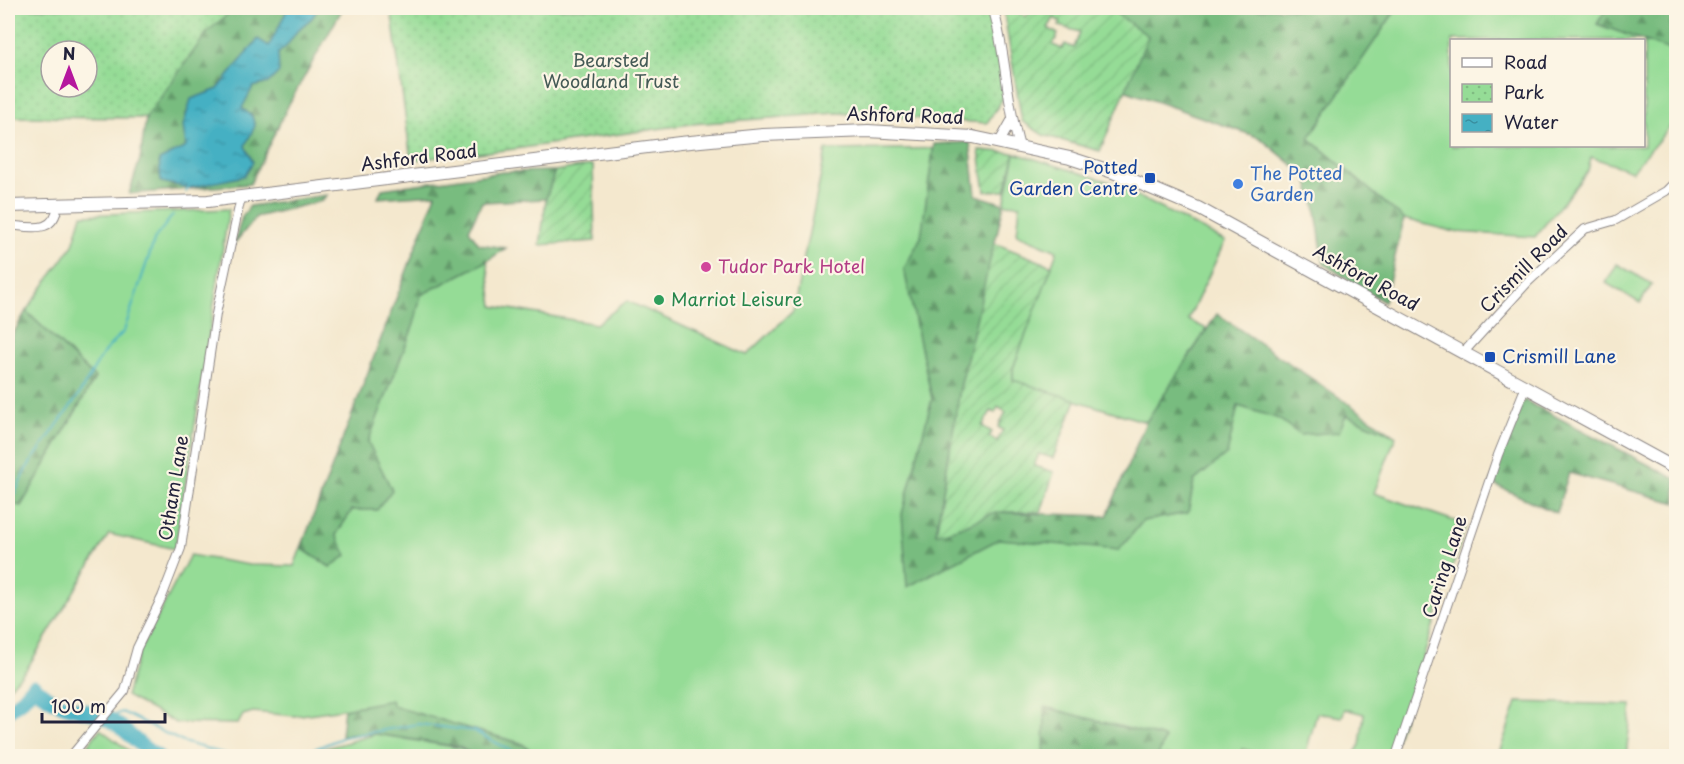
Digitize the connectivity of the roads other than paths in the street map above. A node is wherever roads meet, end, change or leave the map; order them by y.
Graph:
1 (993, 8) edge
2 (1012, 120) junction
3 (999, 141) junction
4 (1019, 145) junction
5 (1677, 182) edge
6 (241, 197) junction
7 (58, 205) junction
8 (8, 206) edge
9 (8, 225) edge
10 (1463, 353) junction
11 (1525, 388) junction
12 (1677, 470) edge
13 (71, 756) edge
14 (1396, 756) edge

1 - 2 street
2 - 3 street
2 - 4 street
3 - 4 main road, Ashford Road
3 - 6 main road, Ashford Road
4 - 10 main road, Ashford Road
5 - 10 street, Crismill Road
6 - 7 main road, Ashford Road
6 - 13 street, Otham Lane
7 - 8 main road, Ashford Road
7 - 9 street
10 - 11 main road, Ashford Road
11 - 12 main road, Ashford Road
11 - 14 street, Caring Lane

